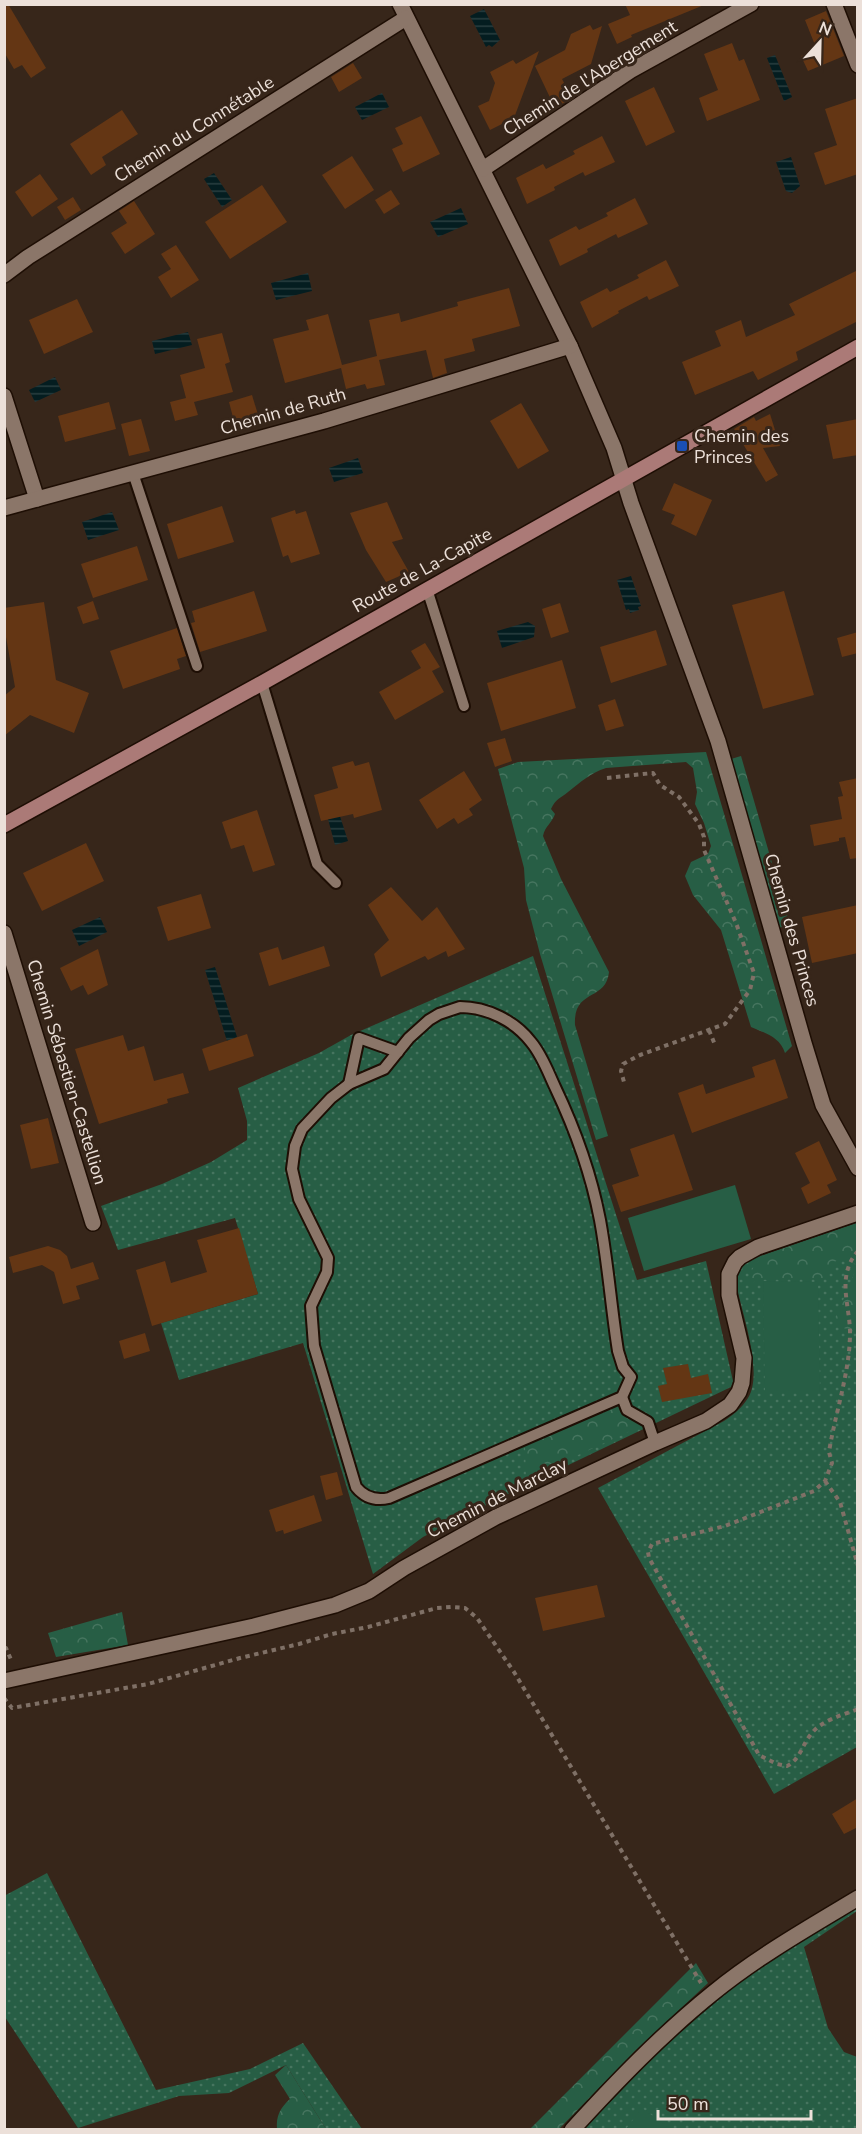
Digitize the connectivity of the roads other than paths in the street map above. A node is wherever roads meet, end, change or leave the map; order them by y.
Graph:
1 (751, 4) edge
2 (834, 4) edge
3 (403, 11) edge
4 (858, 65) edge
5 (483, 169) junction
6 (4, 275) edge
7 (570, 346) junction
8 (858, 347) edge
9 (4, 396) edge
10 (133, 473) junction
11 (624, 478) junction
12 (37, 499) junction
13 (4, 508) edge
14 (427, 589) junction
15 (197, 666) dead end
16 (262, 683) junction
17 (464, 706) dead end
18 (4, 825) edge
19 (336, 883) dead end
20 (4, 933) edge
21 (398, 1052) junction
22 (349, 1084) junction
23 (858, 1168) edge
24 (858, 1213) edge
25 (93, 1223) dead end
26 (622, 1397) junction
27 (655, 1443) junction
28 (4, 1681) edge
29 (858, 1898) edge
30 (572, 2130) edge

1 - 5 street, Chemin de l'Abergement
2 - 4 street
3 - 5 street, Chemin des Princes
3 - 6 street, Chemin du Connétable
5 - 7 street, Chemin des Princes
7 - 10 street, Chemin de Ruth
7 - 11 street, Chemin des Princes
8 - 11 street, Route de La-Capite
9 - 12 street
10 - 12 street, Chemin de Ruth
10 - 15 lane
11 - 14 street, Route de La-Capite
11 - 23 street, Chemin des Princes
12 - 13 street, Chemin de Ruth
14 - 16 street, Route de La-Capite
14 - 17 lane
16 - 18 street, Route de La-Capite
16 - 19 lane
20 - 25 street, Chemin Sébastien-Castellion
21 - 22 lane
21 - 22 lane
21 - 26 lane
22 - 26 lane
24 - 27 street, Chemin de Marclay
26 - 27 lane
27 - 28 street, Chemin de Marclay
29 - 30 street

